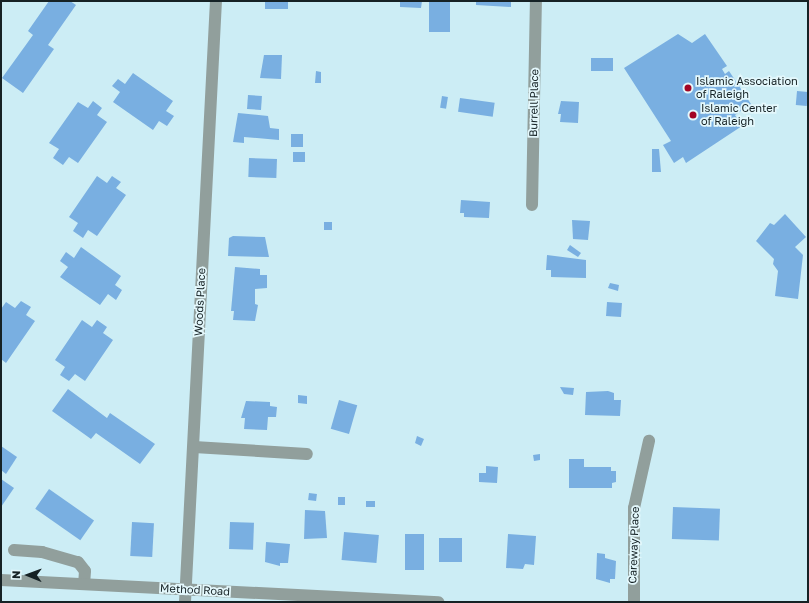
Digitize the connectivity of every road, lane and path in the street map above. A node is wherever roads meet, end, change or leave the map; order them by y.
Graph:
1 (216, 1) edge
2 (536, 1) edge
3 (532, 205) dead end
4 (649, 442) dead end
5 (194, 447) junction
6 (307, 454) dead end
7 (14, 550) dead end
8 (1, 580) edge
9 (84, 584) junction
10 (186, 590) junction
11 (407, 601) edge
12 (185, 602) edge
13 (438, 602) edge
14 (634, 602) edge

1 - 5 street, Woods Place
2 - 3 street, Burrell Place
4 - 14 street, Careway Place
5 - 6 street
5 - 10 street, Woods Place
7 - 9 street
8 - 9 street, Method Road
9 - 10 street, Method Road
10 - 11 street, Method Road
10 - 12 street, Woods Place
11 - 13 street, Method Road

